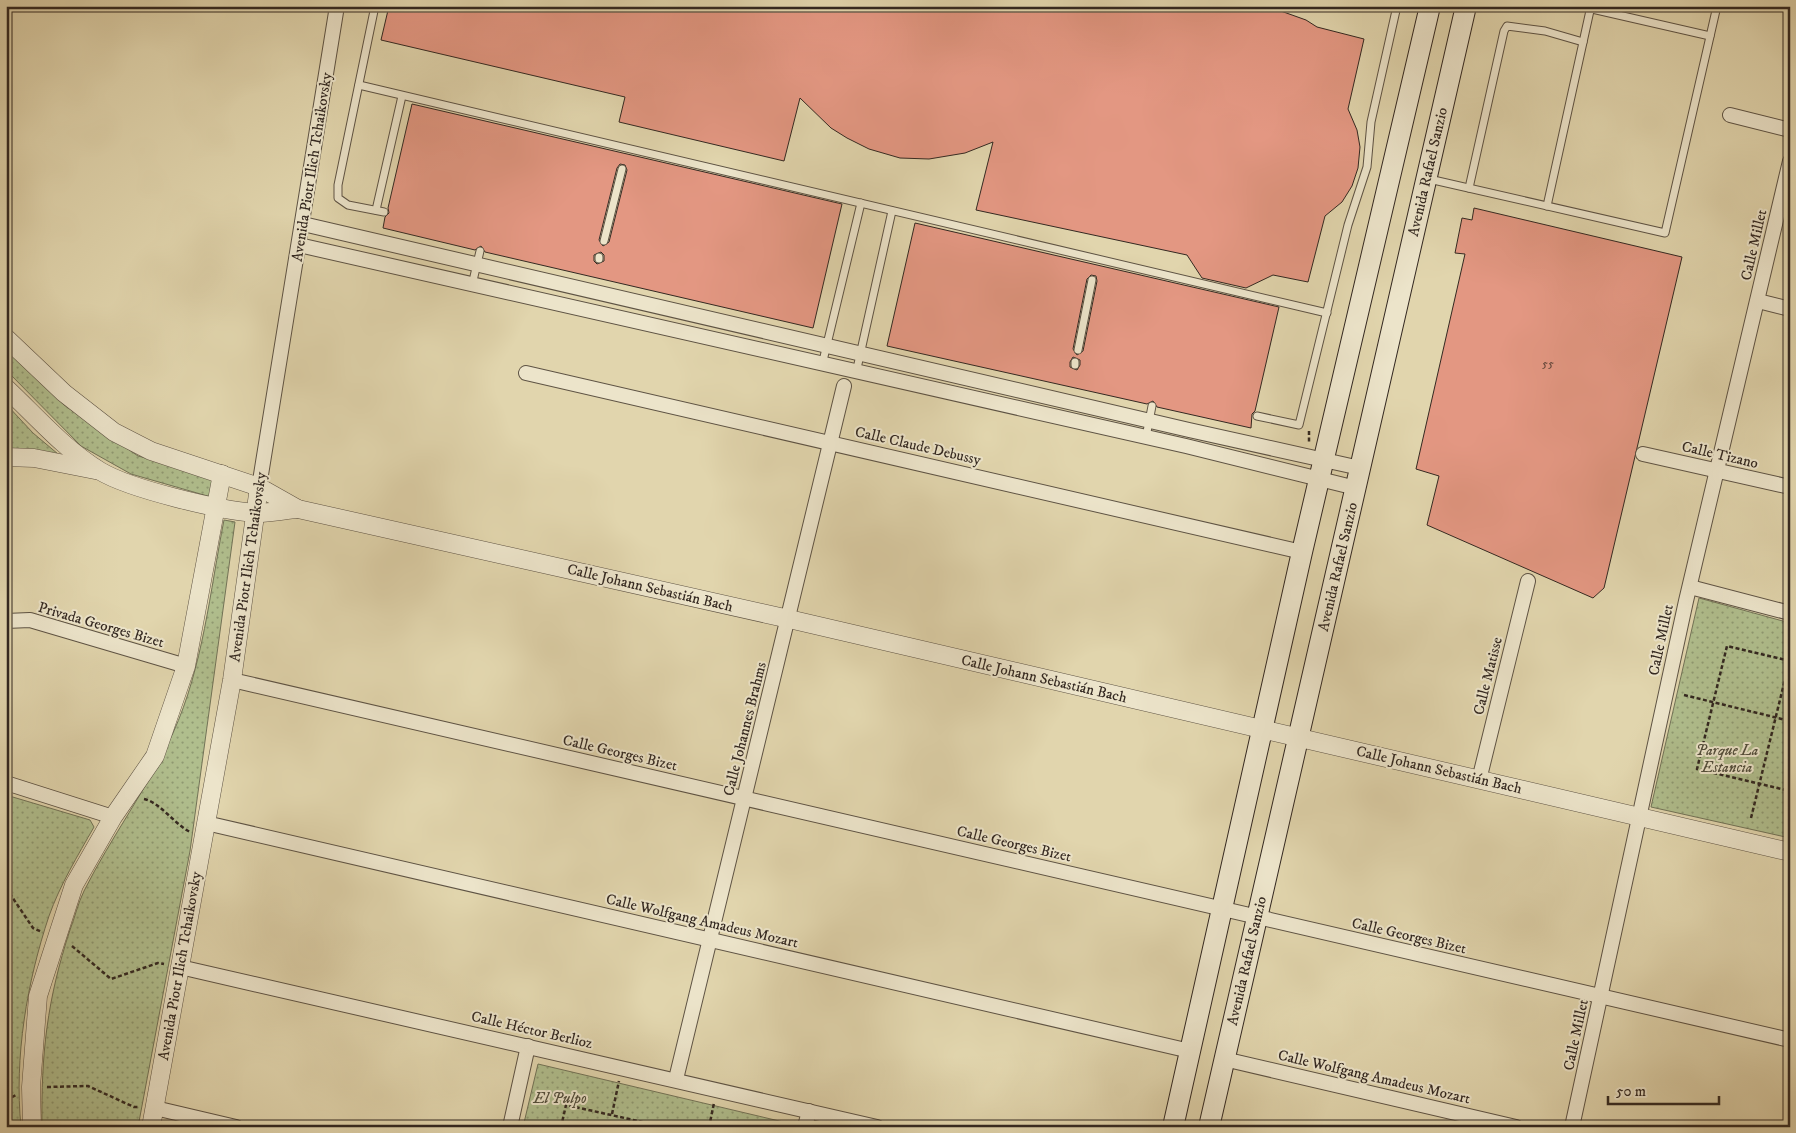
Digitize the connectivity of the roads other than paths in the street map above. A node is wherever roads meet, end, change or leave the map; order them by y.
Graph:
1 (337, 6) edge
2 (375, 6) edge
3 (1430, 6) edge
4 (1466, 6) edge
5 (1579, 6) edge
6 (1717, 6) edge
7 (1395, 7) edge
8 (1591, 8) edge
9 (1710, 36) junction
10 (1584, 42) junction
11 (359, 85) junction
12 (402, 96) junction
13 (1730, 115) dead end
14 (1790, 130) edge
15 (1790, 161) edge
16 (622, 169) dead end
17 (1427, 179) junction
18 (1469, 188) junction
19 (861, 204) junction
20 (1547, 206) junction
21 (376, 210) junction
22 (892, 211) junction
23 (384, 212) dead end
24 (303, 224) junction
25 (604, 241) dead end
26 (299, 245) junction
27 (478, 258) junction
28 (1092, 280) dead end
29 (472, 285) junction
30 (1758, 301) junction
31 (1790, 309) edge
32 (1326, 313) junction
33 (6, 338) edge
34 (827, 345) junction
35 (1078, 350) dead end
36 (861, 352) junction
37 (822, 365) junction
38 (526, 373) dead end
39 (856, 373) junction
40 (844, 386) dead end
41 (6, 388) edge
42 (1152, 406) dead end
43 (1257, 416) dead end
44 (1149, 421) junction
45 (1146, 437) junction
46 (1228, 439) junction
47 (830, 443) junction
48 (1643, 454) dead end
49 (1223, 456) junction
50 (6, 457) edge
51 (1317, 458) junction
52 (1360, 468) junction
53 (100, 471) junction
54 (1716, 471) junction
55 (222, 474) junction
56 (1319, 480) junction
57 (259, 487) junction
58 (1790, 487) edge
59 (1356, 488) junction
60 (216, 507) junction
61 (298, 509) junction
62 (257, 512) junction
63 (1302, 552) junction
64 (1528, 581) dead end
65 (1690, 586) junction
66 (1790, 613) edge
67 (788, 620) junction
68 (6, 621) edge
69 (186, 666) junction
70 (232, 680) junction
71 (1262, 730) junction
72 (1298, 738) junction
73 (1479, 780) junction
74 (6, 783) edge
75 (745, 799) junction
76 (1639, 817) junction
77 (113, 818) junction
78 (205, 829) junction
79 (1790, 852) edge
80 (1222, 909) junction
81 (1257, 917) junction
82 (710, 940) junction
83 (180, 967) junction
84 (1601, 997) junction
85 (1790, 1040) edge
86 (528, 1046) junction
87 (1190, 1051) junction
88 (1224, 1059) junction
89 (676, 1079) junction
90 (155, 1108) junction
91 (809, 1111) junction
92 (32, 1127) edge
93 (151, 1127) edge
94 (236, 1127) edge
95 (510, 1127) edge
96 (805, 1127) edge
97 (877, 1127) edge
98 (1173, 1127) edge
99 (1209, 1127) edge
100 (1516, 1127) edge
101 (1572, 1127) edge

1 - 24 street, Avenida Piotr Ilich Tchaikovsky
2 - 11 lane
3 - 51 main road
4 - 17 main road, Avenida Rafael Sanzio
5 - 8 lane
6 - 9 lane
7 - 32 lane
8 - 9 lane
8 - 10 lane
9 - 20 lane
10 - 18 lane
10 - 20 lane
11 - 12 lane
11 - 21 lane
12 - 19 lane
12 - 21 lane
13 - 14 street
15 - 30 street, Calle Millet
16 - 25 lane
17 - 18 lane
17 - 52 main road, Avenida Rafael Sanzio
18 - 20 lane
19 - 22 lane
19 - 34 lane
21 - 23 lane
22 - 32 lane
22 - 36 lane
24 - 26 street, Avenida Piotr Ilich Tchaikovsky
24 - 27 street
26 - 29 street
26 - 57 street, Avenida Piotr Ilich Tchaikovsky
27 - 29 lane
27 - 34 street
28 - 35 lane
29 - 37 street
30 - 31 street
30 - 54 street, Calle Millet
32 - 43 lane
33 - 55 street, Calle Johann Sebastián Bach
34 - 36 street
34 - 37 lane
36 - 39 lane
36 - 44 street
37 - 39 street
38 - 47 street, Calle Claude Debussy
39 - 45 street
40 - 47 street, Calle Johannes Brahms
41 - 53 street, Calle Johann Sebastián Bach
42 - 44 lane
44 - 45 lane
44 - 46 street
45 - 49 street
46 - 49 street
46 - 51 street
47 - 63 street, Calle Claude Debussy
47 - 67 street, Calle Johannes Brahms
48 - 54 street, Calle Tizano
49 - 56 street
50 - 53 street
51 - 52 street
51 - 56 main road
52 - 59 main road, Avenida Rafael Sanzio
53 - 60 street, Calle Johann Sebastián Bach
54 - 58 street, Calle Tizano
54 - 65 street, Calle Millet
55 - 57 street, Calle Johann Sebastián Bach
55 - 60 street
56 - 59 street
56 - 63 main road
57 - 61 street, Calle Johann Sebastián Bach
57 - 62 street, Avenida Piotr Ilich Tchaikovsky
59 - 72 main road, Avenida Rafael Sanzio
60 - 62 street, Calle Johann Sebastián Bach
60 - 69 street
61 - 62 street, Calle Johann Sebastián Bach
61 - 67 street, Calle Johann Sebastián Bach
62 - 70 street, Avenida Piotr Ilich Tchaikovsky
63 - 71 main road
64 - 73 street, Calle Matisse
65 - 66 street
65 - 76 street, Calle Millet
67 - 71 street, Calle Johann Sebastián Bach
67 - 75 street, Calle Johannes Brahms
68 - 69 street, Privada Georges Bizet
69 - 77 street
70 - 75 street, Calle Georges Bizet
70 - 78 street, Avenida Piotr Ilich Tchaikovsky
71 - 72 street, Calle Johann Sebastián Bach
71 - 80 main road
72 - 73 street, Calle Johann Sebastián Bach
72 - 81 main road, Avenida Rafael Sanzio
73 - 76 street, Calle Johann Sebastián Bach
74 - 77 street
75 - 80 street, Calle Georges Bizet
75 - 82 street, Calle Johannes Brahms
76 - 79 street, Calle Johann Sebastián Bach
76 - 84 street, Calle Millet
77 - 92 street
78 - 82 street, Calle Wolfgang Amadeus Mozart
78 - 83 street, Avenida Piotr Ilich Tchaikovsky
80 - 81 street, Calle Georges Bizet
80 - 87 main road
81 - 84 street, Calle Georges Bizet
81 - 88 main road, Avenida Rafael Sanzio
82 - 87 street, Calle Wolfgang Amadeus Mozart
82 - 89 street, Calle Johannes Brahms
83 - 86 street, Calle Héctor Berlioz
83 - 90 street, Avenida Piotr Ilich Tchaikovsky
84 - 85 street, Calle Georges Bizet
84 - 101 street, Calle Millet
86 - 89 street, Calle Héctor Berlioz
86 - 95 street
87 - 98 main road
88 - 99 main road, Avenida Rafael Sanzio
88 - 100 street, Calle Wolfgang Amadeus Mozart
89 - 91 street, Calle Héctor Berlioz
90 - 93 street, Avenida Piotr Ilich Tchaikovsky
90 - 94 street
91 - 96 street
91 - 97 street, Calle Héctor Berlioz

